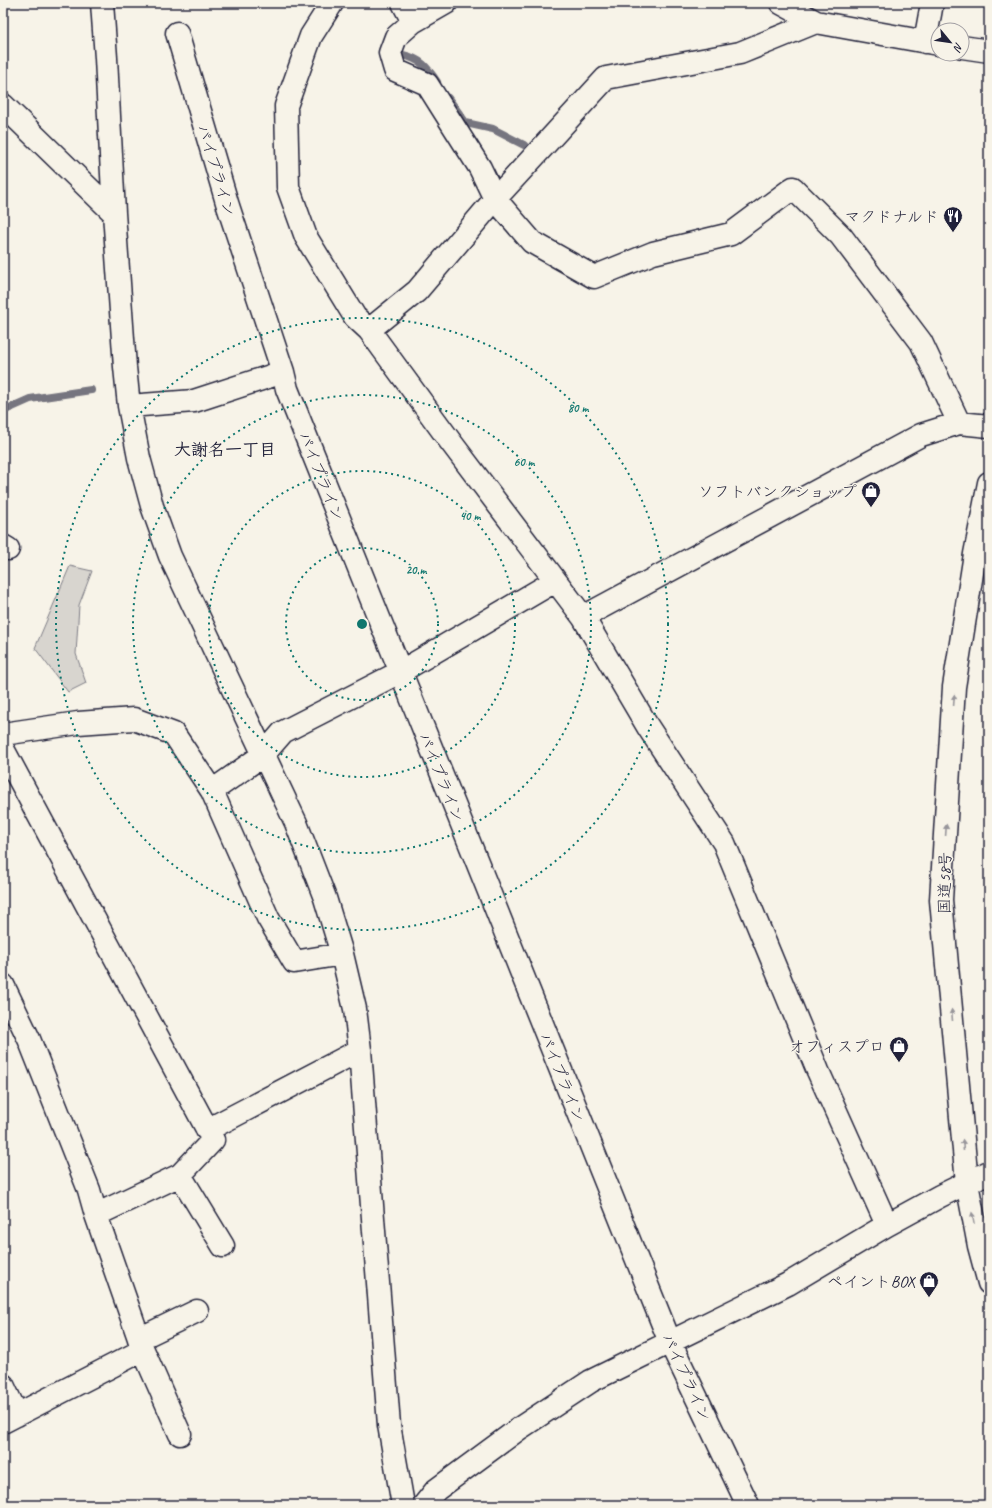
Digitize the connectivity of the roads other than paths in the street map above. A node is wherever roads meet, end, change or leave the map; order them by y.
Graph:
1 (102, 3) edge
2 (332, 3) edge
3 (403, 3) edge
4 (446, 3) edge
5 (781, 3) edge
6 (932, 3) edge
7 (413, 22) junction
8 (816, 22) junction
9 (932, 22) edge
10 (177, 33) dead end
11 (930, 43) edge
12 (970, 49) edge
13 (989, 51) edge
14 (3, 105) edge
15 (494, 199) junction
16 (114, 213) junction
17 (369, 330) junction
18 (283, 372) junction
19 (129, 406) junction
20 (959, 423) junction
21 (989, 426) edge
22 (989, 483) edge
23 (555, 580) junction
24 (583, 617) junction
25 (400, 672) junction
26 (3, 722) edge
27 (26, 731) junction
28 (3, 734) edge
29 (3, 749) edge
30 (263, 755) junction
31 (212, 792) junction
32 (342, 954) junction
33 (3, 985) edge
34 (360, 1050) junction
35 (207, 1130) junction
36 (989, 1172) edge
37 (180, 1175) junction
38 (967, 1183) junction
39 (96, 1215) junction
40 (887, 1225) junction
41 (224, 1246) dead end
42 (989, 1283) edge
43 (197, 1311) dead end
44 (670, 1342) junction
45 (141, 1345) junction
46 (3, 1385) edge
47 (10, 1418) edge
48 (180, 1434) dead end
49 (403, 1505) edge
50 (424, 1505) edge
51 (748, 1505) edge

1 - 16 main road
2 - 17 main road
3 - 7 main road
4 - 7 main road
5 - 8 main road
6 - 9 main road
7 - 15 main road
8 - 11 main road
8 - 15 main road
10 - 18 main road, パイプライン
12 - 13 main road
14 - 16 main road
15 - 17 main road
15 - 20 main road
16 - 19 main road
17 - 23 main road
18 - 19 main road
18 - 25 main road, パイプライン
19 - 30 main road
20 - 21 main road
20 - 24 main road
38 -> 22 main road, 国道58号
23 - 24 main road
23 - 25 main road
24 - 40 main road
25 - 30 main road
25 - 44 main road, パイプライン
26 - 27 main road
27 - 28 main road
27 - 31 main road
29 - 35 main road
30 - 31 main road
30 - 32 main road
31 - 32 main road
32 - 34 main road
33 - 39 main road
34 - 35 main road
34 - 49 main road
35 - 37 main road
36 - 38 main road
37 - 39 main road
37 - 41 main road
38 - 40 main road
42 -> 38 main road, 国道58号
39 - 45 main road
40 - 44 main road
43 - 45 main road
44 - 50 main road
44 - 51 main road, パイプライン
45 - 47 main road
45 - 48 main road
46 - 47 main road

